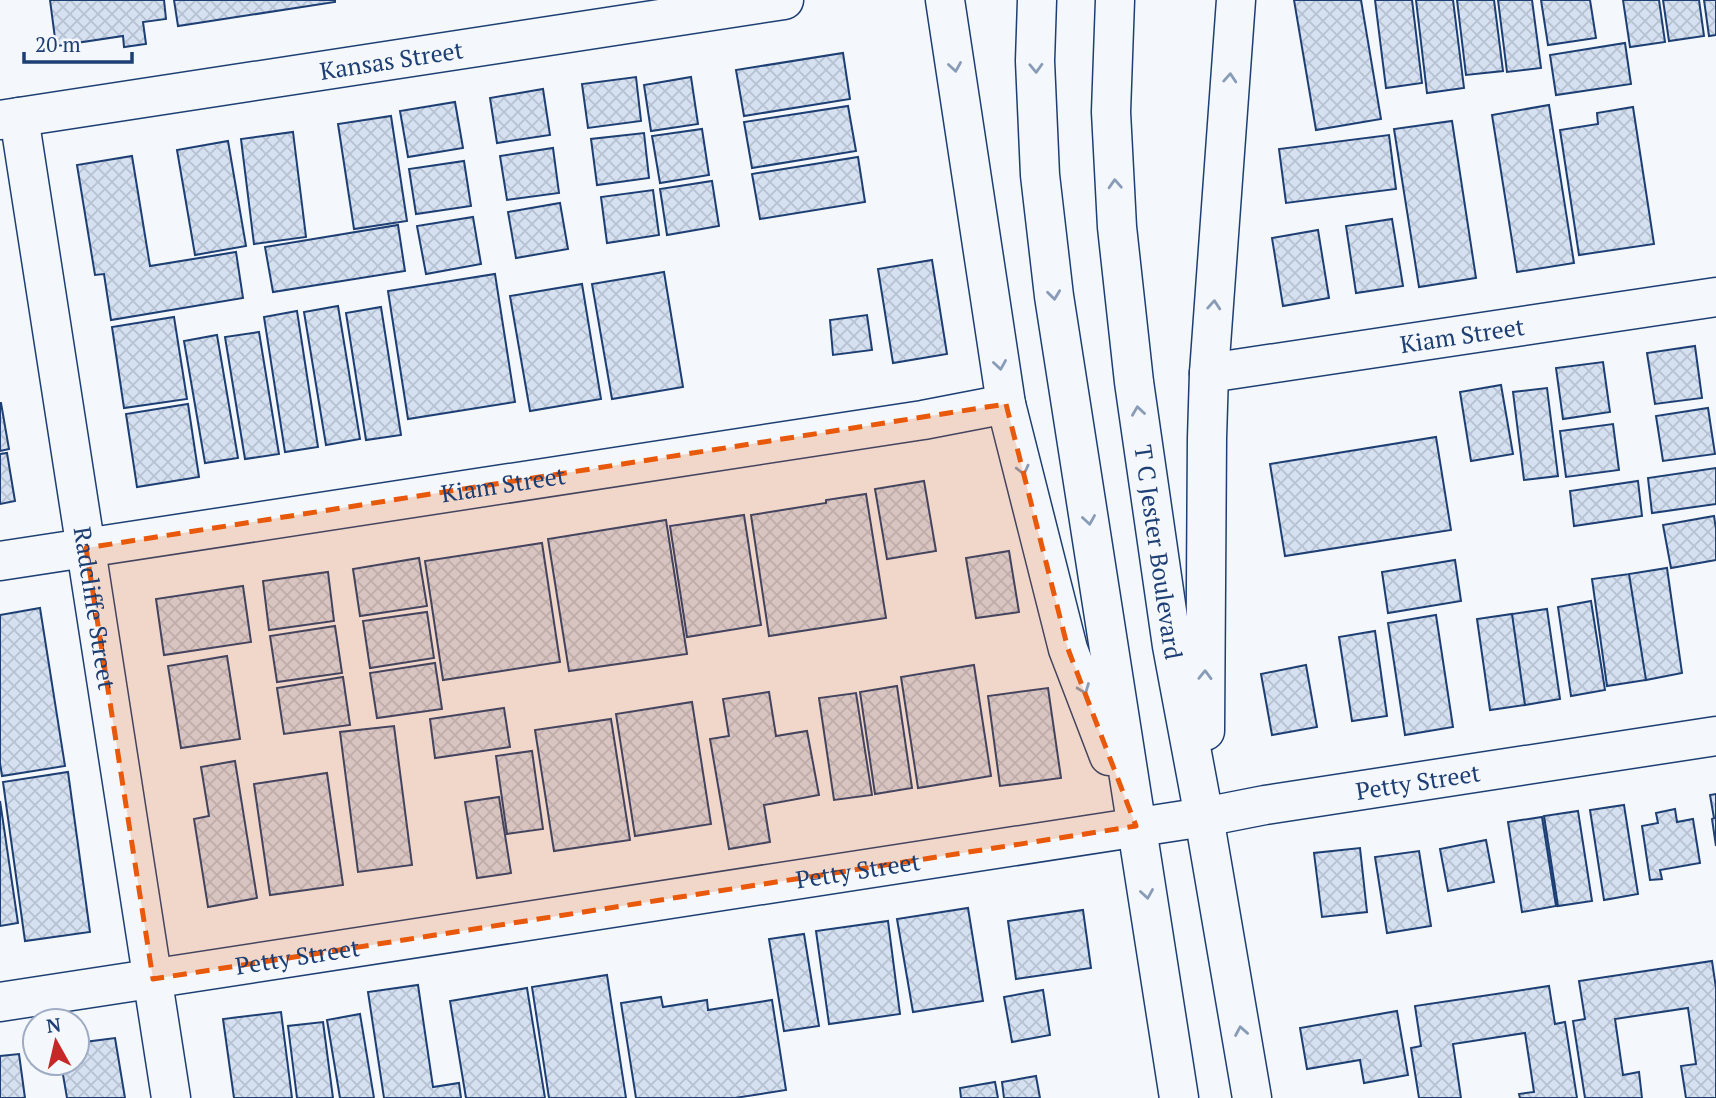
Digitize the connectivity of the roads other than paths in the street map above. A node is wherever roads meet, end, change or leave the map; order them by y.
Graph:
1 (783, 0) edge
2 (945, 0) edge
3 (1037, 0) edge
4 (1115, 0) edge
5 (1236, 0) edge
6 (9, 119) edge
7 (1716, 298) edge
8 (1209, 373) junction
9 (1006, 404) junction
10 (86, 548) junction
11 (0, 561) edge
12 (1716, 736) edge
13 (1204, 817) junction
14 (1136, 826) junction
15 (153, 979) junction
16 (0, 1002) edge
17 (171, 1098) edge
18 (1179, 1098) edge
19 (1252, 1098) edge

1 - 6 street, Kansas Street
2 -> 9 street
3 -> 14 street
13 -> 4 street, T C Jester Boulevard
8 -> 5 street
6 - 10 street, Radcliffe Street
7 - 8 street, Kiam Street
13 -> 8 street
9 - 10 street, Kiam Street
9 -> 14 street
10 - 11 street, Kiam Street
10 - 15 street, Radcliffe Street
12 - 13 street, Petty Street
13 - 14 street, Petty Street
19 -> 13 street, T C Jester Boulevard
14 - 15 street, Petty Street
14 -> 18 street
15 - 16 street, Petty Street
15 - 17 street, Radcliffe Street

